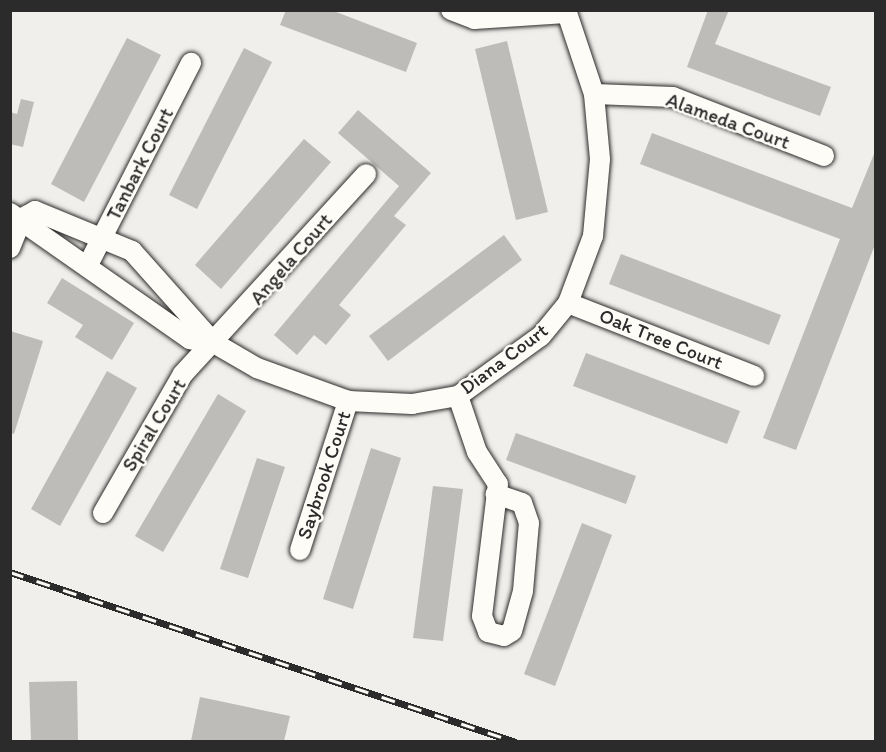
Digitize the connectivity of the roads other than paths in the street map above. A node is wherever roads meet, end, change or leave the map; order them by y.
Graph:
1 (451, 10) edge
2 (566, 12) edge
3 (190, 63) dead end
4 (594, 94) junction
5 (824, 156) dead end
6 (366, 174) dead end
7 (16, 215) edge
8 (104, 236) junction
9 (10, 248) edge
10 (88, 265) junction
11 (568, 303) junction
12 (214, 343) junction
13 (754, 376) dead end
14 (458, 396) junction
15 (348, 401) junction
16 (496, 494) junction
17 (103, 513) dead end
18 (300, 550) dead end

1 - 2 street
2 - 4 street, Diana Court
3 - 8 street, Tanbark Court
4 - 5 street, Alameda Court
4 - 11 street, Diana Court
6 - 12 street, Angela Court
7 - 8 street, Diana Court
7 - 9 street
7 - 10 street, Diana Court
8 - 10 street, Tanbark Court
8 - 12 street, Diana Court
10 - 12 street, Diana Court
11 - 13 street, Oak Tree Court
11 - 14 street, Diana Court
12 - 15 street, Diana Court
12 - 17 street, Spiral Court
14 - 15 street, Diana Court
14 - 16 street
15 - 18 street, Saybrook Court
16 - 16 street

